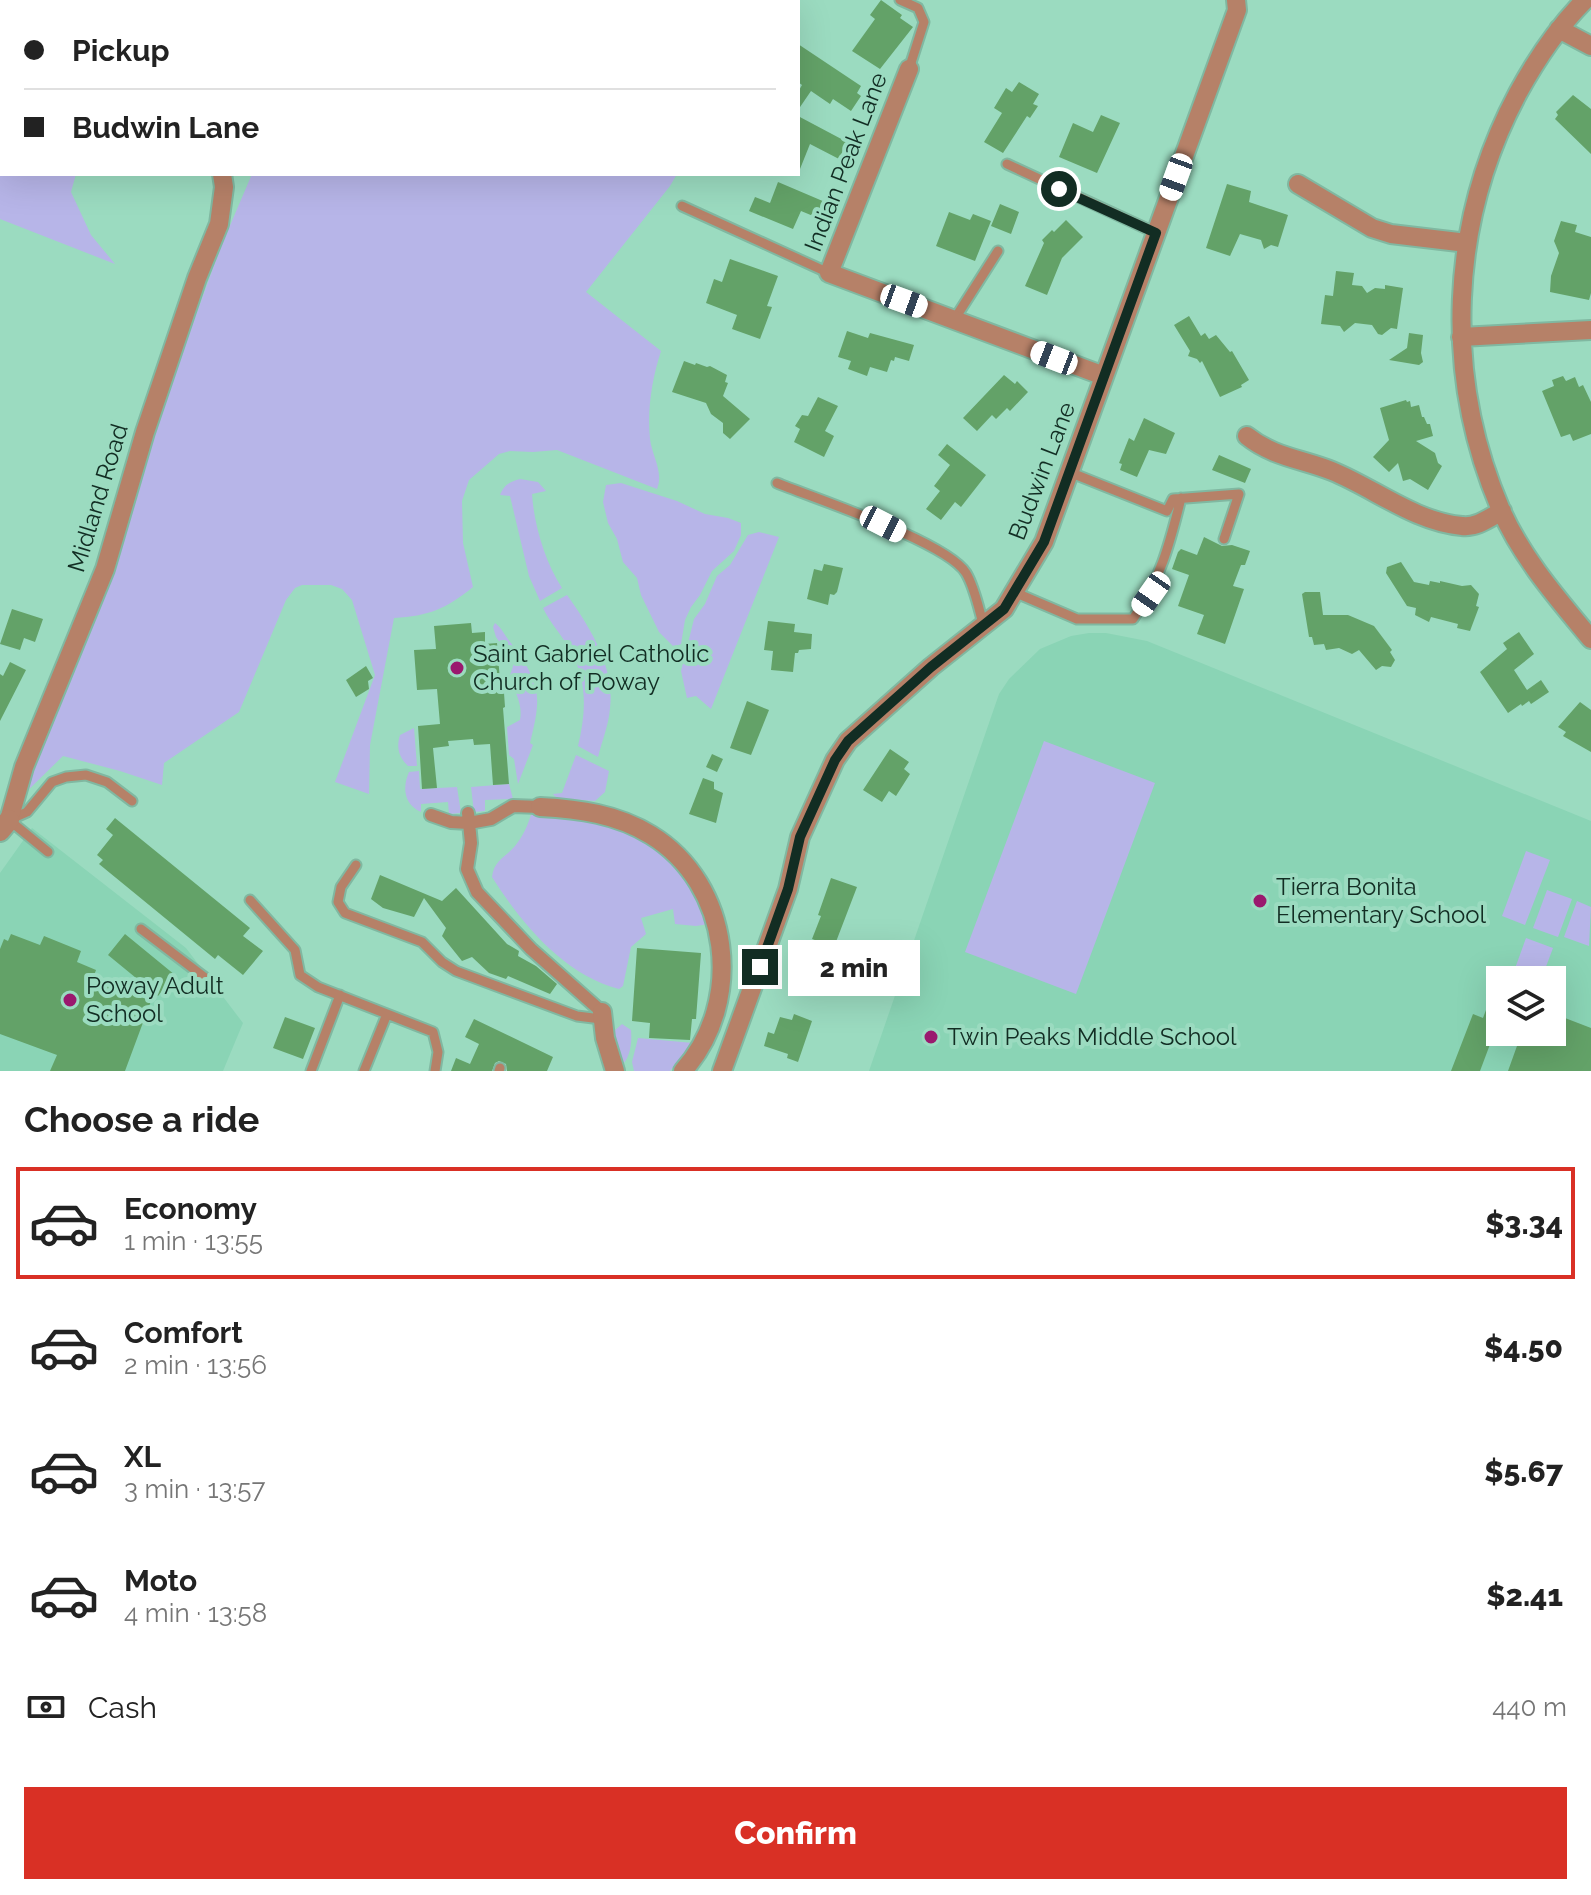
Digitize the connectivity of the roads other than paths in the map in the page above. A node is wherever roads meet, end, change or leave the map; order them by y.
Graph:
1 (900, 0) edge
2 (1236, 0) edge
3 (1576, 3) edge
4 (1559, 29) junction
5 (1591, 46) edge
6 (909, 69) joint
7 (1007, 164) dead end
8 (225, 178) edge
9 (1298, 184) dead end
10 (682, 206) dead end
11 (1156, 233) junction
12 (1467, 243) junction
13 (998, 251) dead end
14 (829, 273) junction
15 (954, 320) junction
16 (1591, 330) edge
17 (1461, 337) junction
18 (1104, 376) junction
19 (1247, 436) dead end
20 (1069, 472) junction
21 (777, 483) dead end
22 (1181, 498) junction
23 (1502, 511) junction
24 (1224, 539) dead end
25 (1014, 592) junction
26 (984, 627) junction
27 (1591, 639) edge
28 (132, 801) dead end
29 (540, 807) joint
30 (431, 815) dead end
31 (468, 818) junction
32 (4, 825) edge
33 (48, 852) dead end
34 (356, 865) dead end
35 (250, 900) dead end
36 (141, 929) dead end
37 (216, 986) dead end
38 (340, 995) junction
39 (387, 1014) junction
40 (601, 1016) junction
41 (311, 1071) edge
42 (364, 1071) edge
43 (435, 1071) edge
44 (615, 1071) edge
45 (683, 1071) edge
46 (722, 1071) edge

1 - 6 lane
2 - 11 street, Budwin Lane
3 - 4 street
4 - 5 street
4 - 12 street
6 - 14 street, Indian Peak Lane
7 - 11 lane
8 - 32 street, Midland Road
9 - 12 street
10 - 14 lane
11 - 18 street, Budwin Lane
12 - 17 street
13 - 15 lane
14 - 15 street
15 - 18 street
16 - 17 street
17 - 23 street
18 - 20 street, Budwin Lane
19 - 23 street
20 - 22 lane
20 - 25 street, Budwin Lane
21 - 26 lane
22 - 24 lane
22 - 25 lane
23 - 27 street
25 - 26 street, Budwin Lane
26 - 46 street, Budwin Lane
28 - 32 lane
29 - 31 street
29 - 45 street
30 - 31 street
31 - 40 street
32 - 33 lane
34 - 40 lane
35 - 38 lane
36 - 37 lane
38 - 39 lane
38 - 41 lane
39 - 42 lane
39 - 43 lane
40 - 44 street

